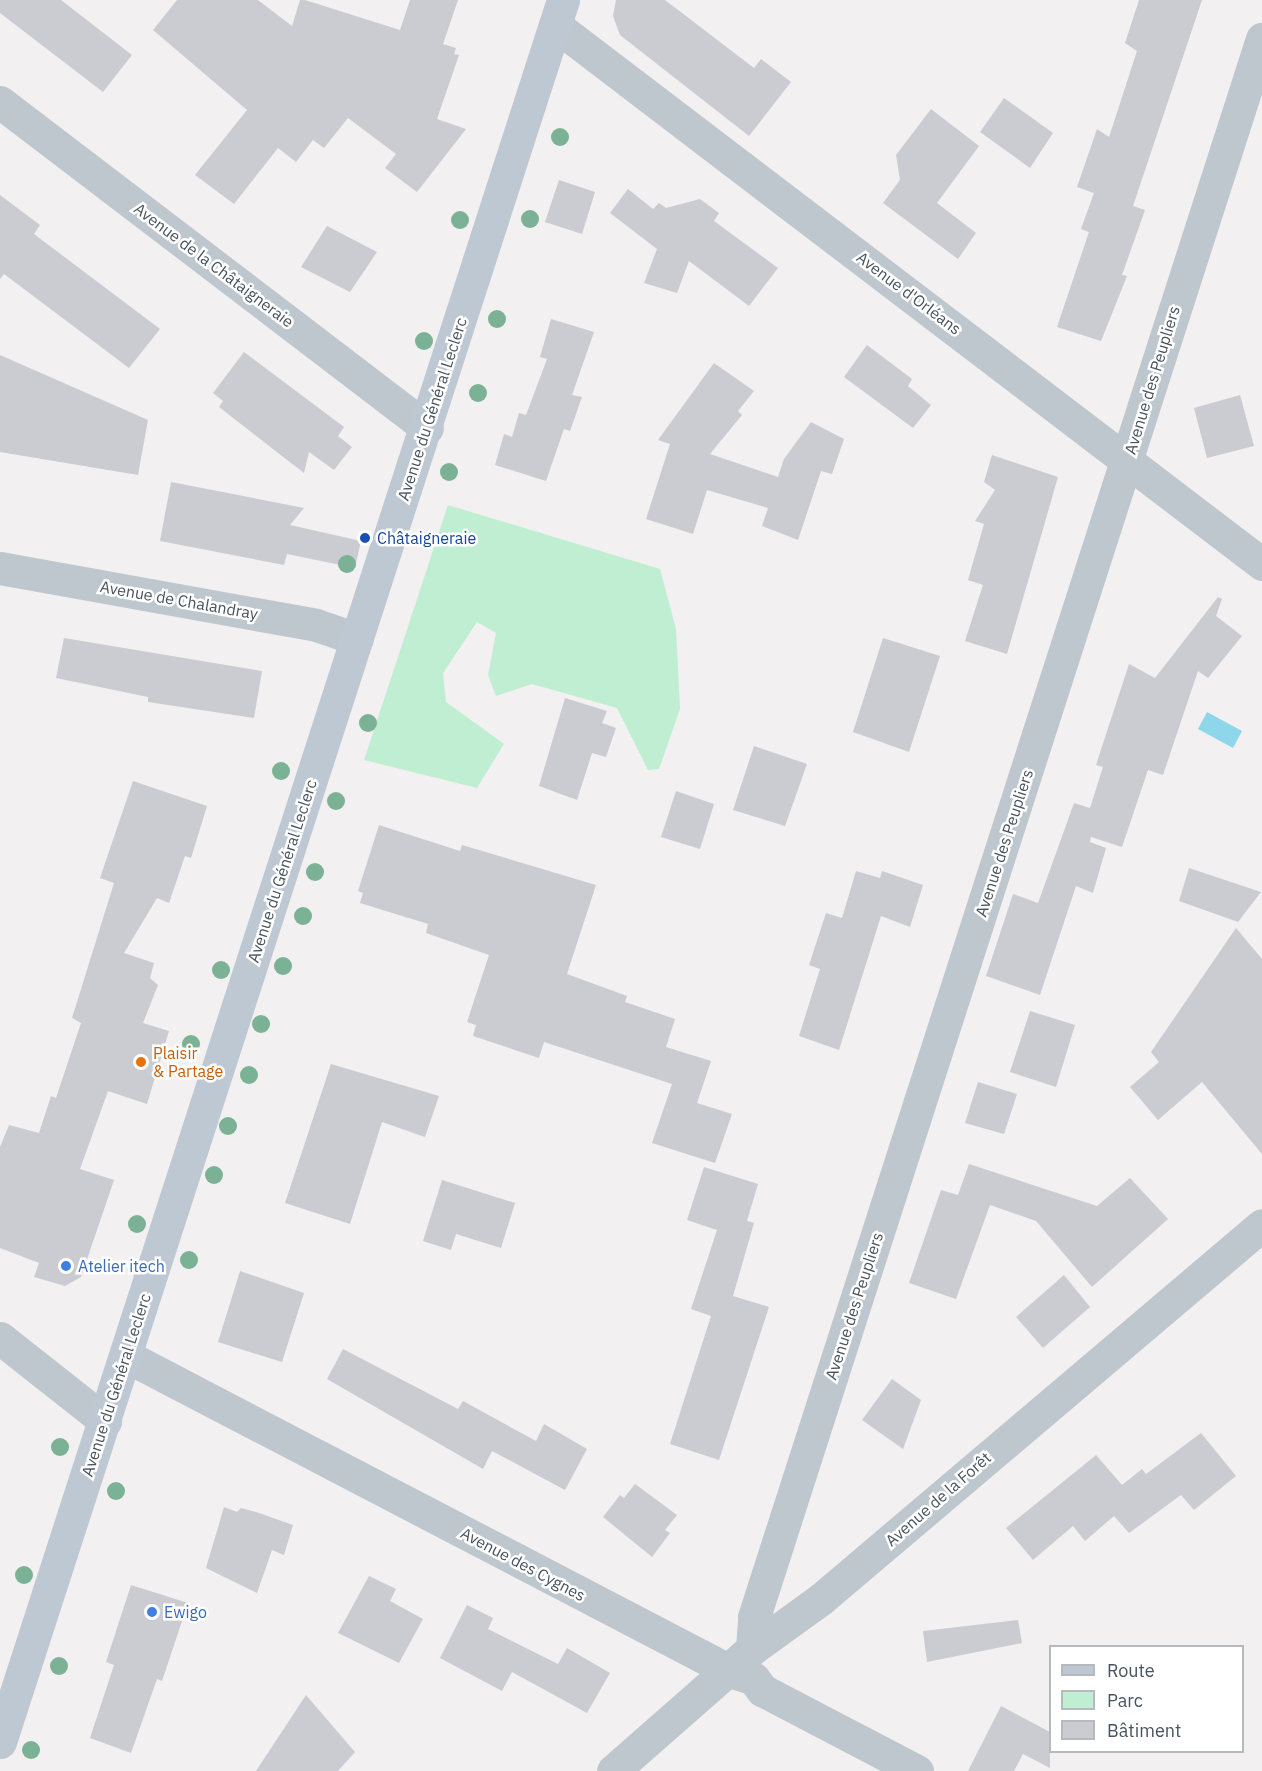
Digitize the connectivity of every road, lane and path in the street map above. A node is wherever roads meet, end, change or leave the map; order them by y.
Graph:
1 (559, 12) edge
2 (1262, 39) edge
3 (0, 102) edge
4 (427, 428) junction
5 (1127, 459) junction
6 (1262, 564) edge
7 (0, 568) edge
8 (357, 639) junction
9 (1262, 1225) edge
10 (0, 1338) edge
11 (126, 1356) junction
12 (105, 1421) junction
13 (741, 1660) junction
14 (0, 1742) edge
15 (613, 1771) edge
16 (917, 1771) edge

1 - 4 main road, Avenue du Général Leclerc
1 - 5 street, Avenue d'Orléans
2 - 5 street, Avenue des Peupliers
3 - 4 street, Avenue de la Châtaigneraie
4 - 8 main road, Avenue du Général Leclerc
5 - 6 street, Avenue d'Orléans
5 - 13 street, Avenue des Peupliers
7 - 8 street, Avenue de Chalandray
8 - 11 main road, Avenue du Général Leclerc
9 - 13 street, Avenue de la Forêt
10 - 12 street
11 - 12 main road, Avenue du Général Leclerc
11 - 13 street, Avenue des Cygnes
12 - 14 main road, Avenue du Général Leclerc
13 - 15 street, Avenue de la Forêt
13 - 16 street, Avenue des Cygnes

